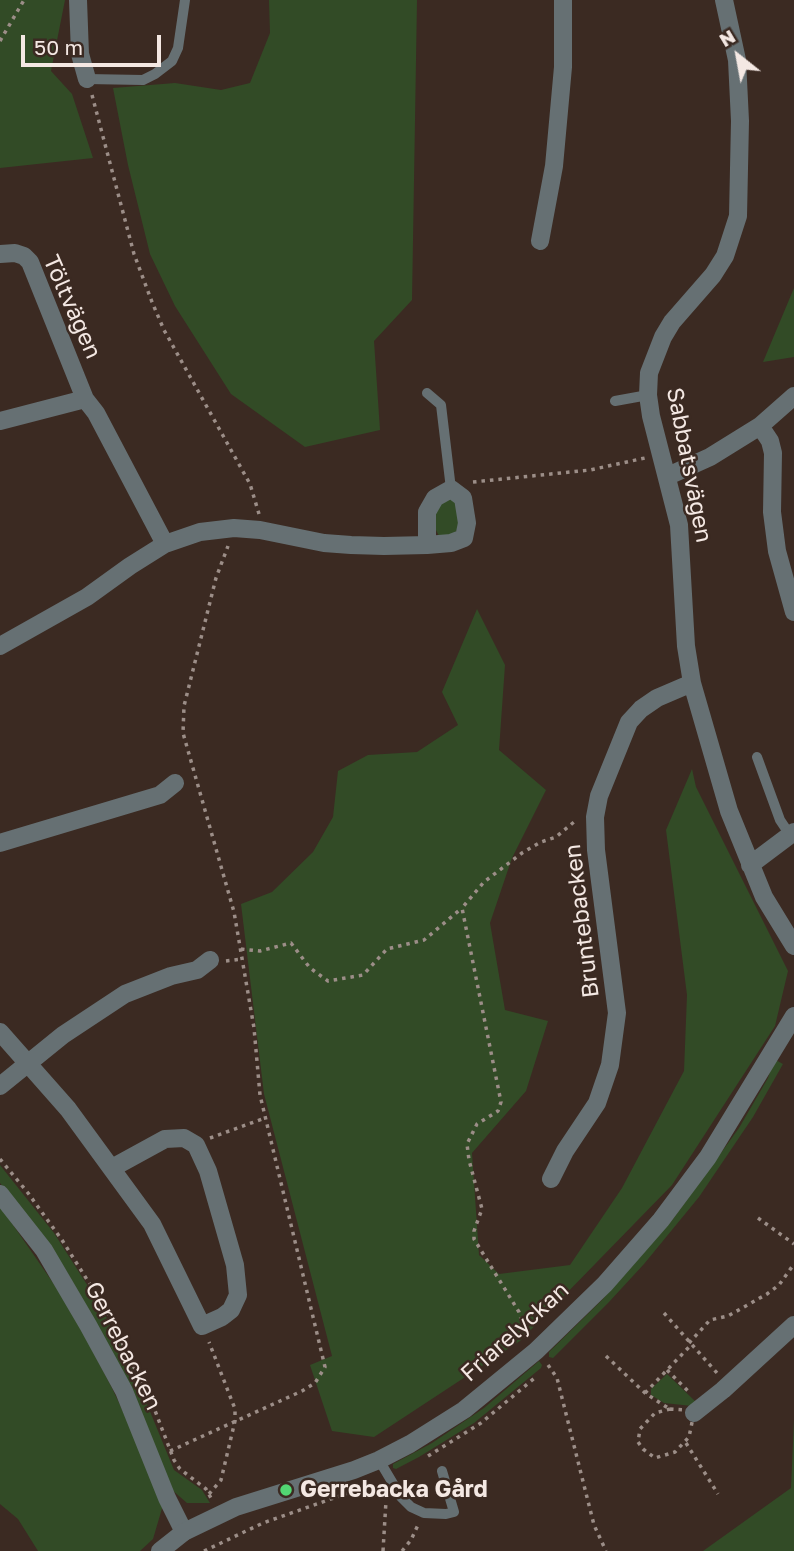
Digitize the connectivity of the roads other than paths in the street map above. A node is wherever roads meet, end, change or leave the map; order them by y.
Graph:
1 (78, 0) edge
2 (185, 0) edge
3 (563, 0) edge
4 (724, 0) edge
5 (88, 79) joint
6 (540, 241) dead end
7 (0, 254) edge
8 (427, 393) dead end
9 (648, 395) junction
10 (794, 396) edge
11 (85, 399) junction
12 (615, 401) dead end
13 (0, 421) edge
14 (760, 426) junction
15 (668, 476) junction
16 (451, 489) junction
17 (165, 544) junction
18 (427, 545) junction
19 (794, 612) edge
20 (0, 646) edge
21 (692, 683) junction
22 (757, 757) dead end
23 (175, 783) dead end
24 (792, 834) edge
25 (0, 843) edge
26 (750, 865) junction
27 (794, 946) edge
28 (210, 960) dead end
29 (794, 1016) edge
30 (0, 1032) edge
31 (26, 1062) junction
32 (0, 1086) edge
33 (112, 1168) junction
34 (551, 1180) dead end
35 (0, 1194) edge
36 (794, 1325) edge
37 (699, 1409) road end
38 (379, 1460) junction
39 (442, 1471) dead end
40 (184, 1532) junction
41 (160, 1551) edge

1 - 5 street
2 - 5 lane
3 - 6 street
4 - 9 street, Sabbatsvägen
7 - 11 street, Töltvägen
8 - 16 lane
9 - 12 lane
9 - 15 street, Sabbatsvägen
10 - 14 street
11 - 13 street
11 - 17 street, Töltvägen
14 - 15 street
14 - 19 street
15 - 21 street, Sabbatsvägen
16 - 18 street
16 - 18 street
17 - 18 street
17 - 20 street
21 - 26 street, Sabbatsvägen
21 - 34 street, Bruntebacken
22 - 24 lane
23 - 25 street
24 - 26 street
26 - 27 street, Sabbatsvägen
28 - 31 street
29 - 38 street, Friarelyckan
30 - 31 street
31 - 32 street
31 - 33 street
33 - 33 street
35 - 40 street, Gerrebacken
36 - 37 street
38 - 39 lane
38 - 40 street, Friarelyckan
40 - 41 street, Friarelyckan

